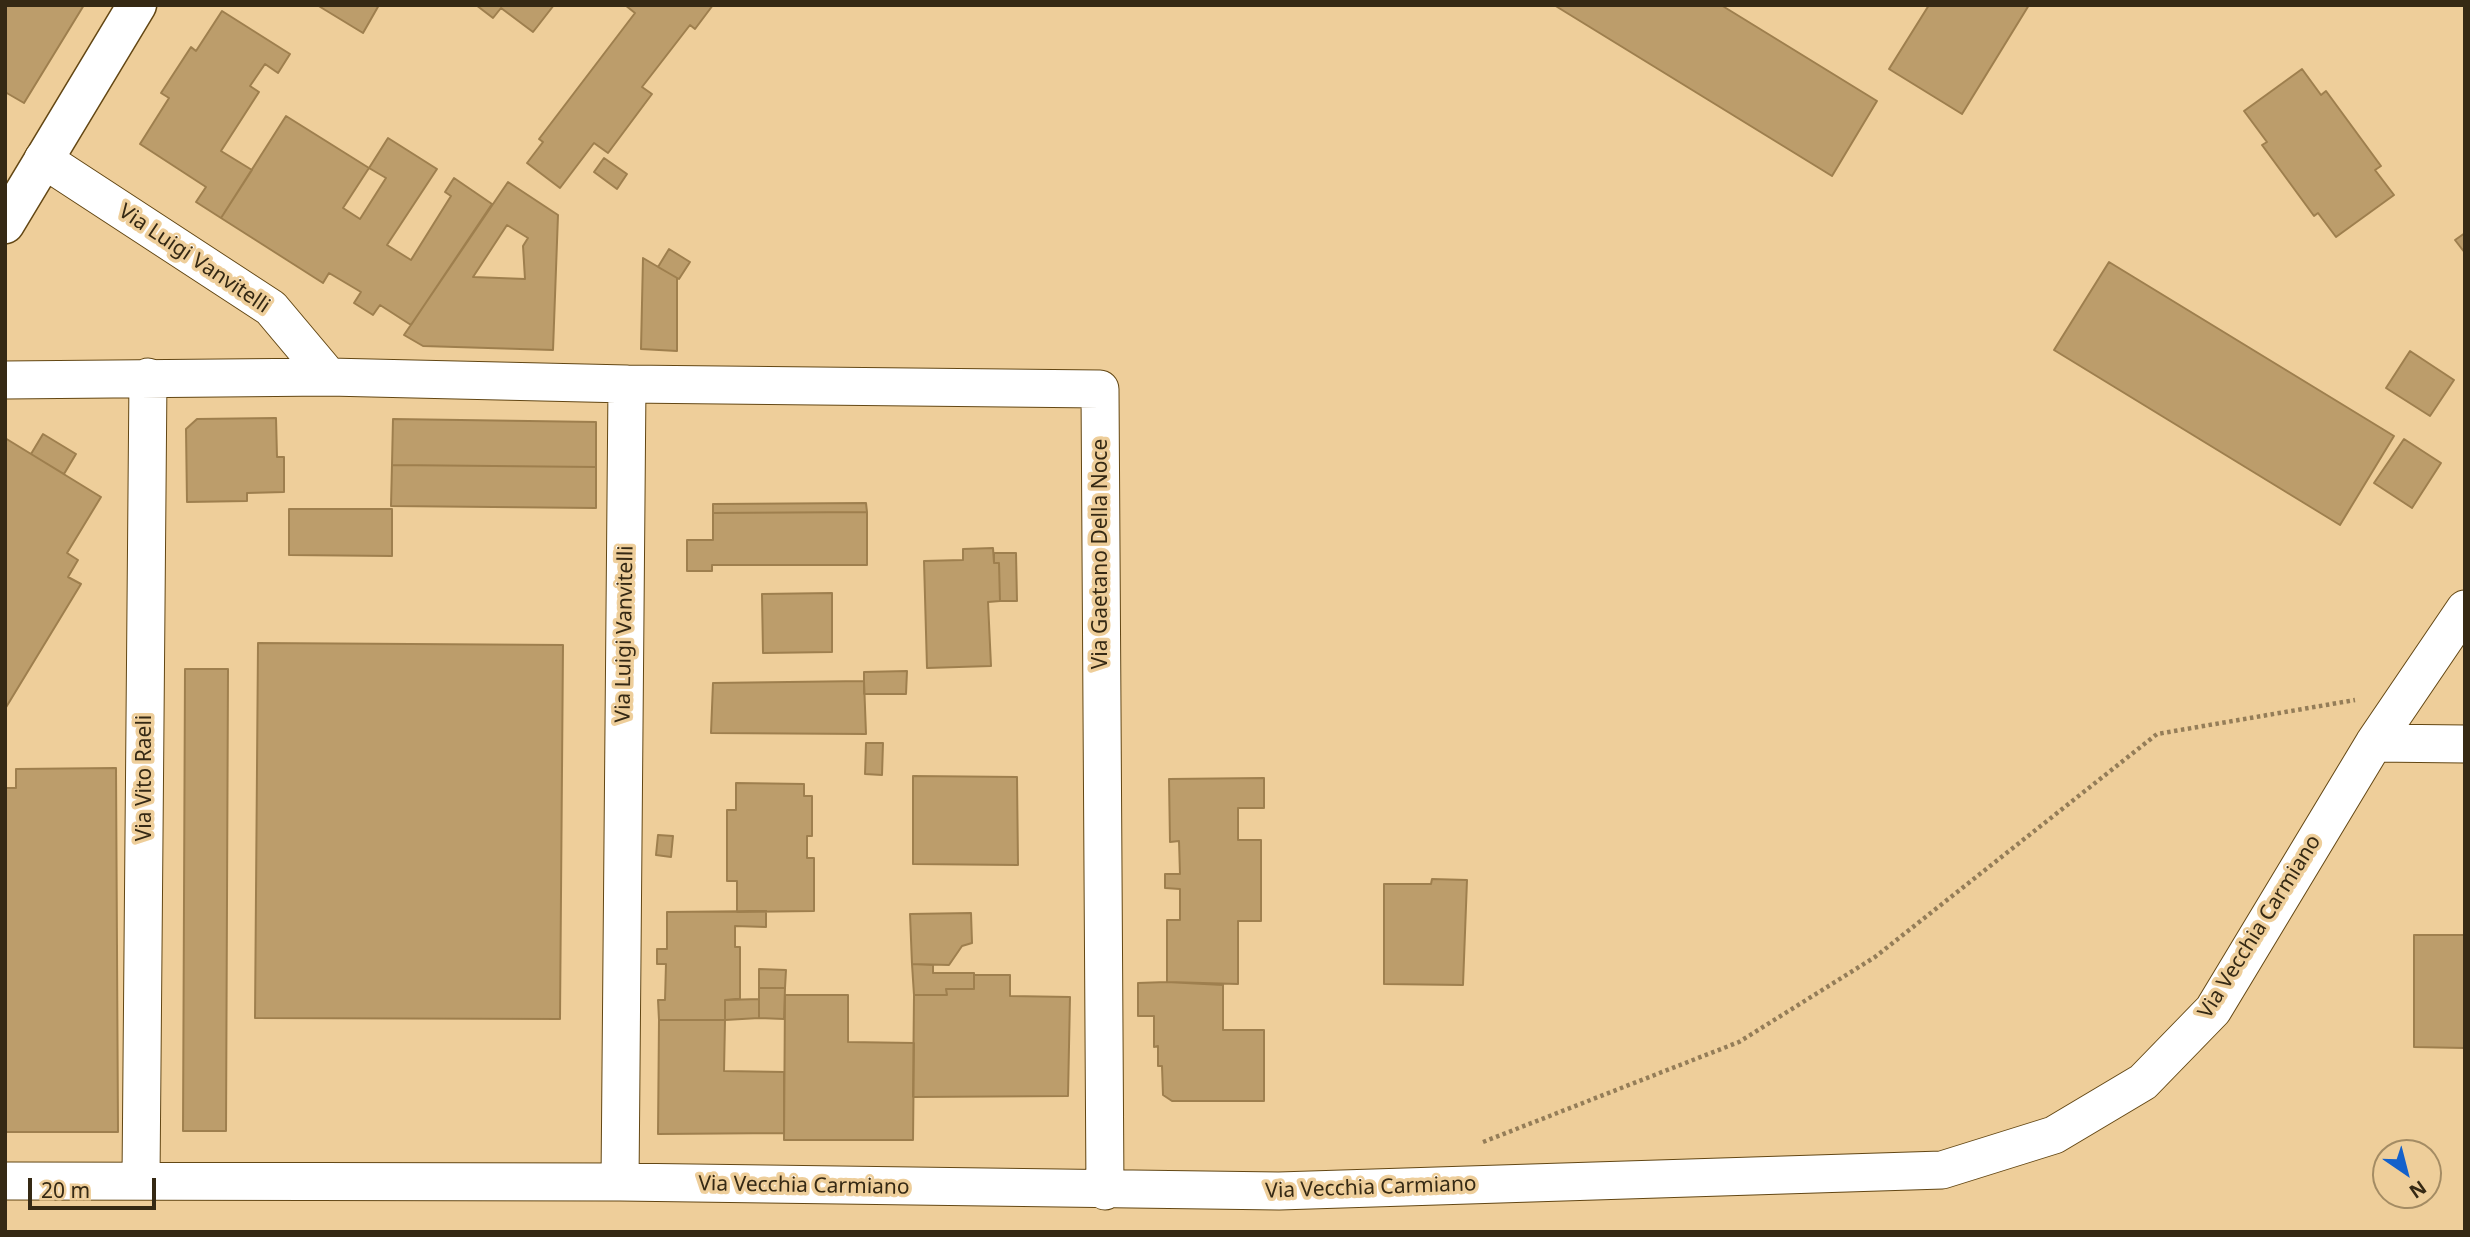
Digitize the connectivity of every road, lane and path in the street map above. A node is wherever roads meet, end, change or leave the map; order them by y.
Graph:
1 (138, 5) edge
2 (43, 159) junction
3 (5, 224) edge
4 (148, 377) junction
5 (329, 377) junction
6 (5, 380) edge
7 (627, 384) junction
8 (2465, 609) edge
9 (2407, 692) junction
10 (2374, 743) junction
11 (2465, 744) edge
12 (1482, 1143) dead end
13 (141, 1179) junction
14 (5, 1181) edge
15 (620, 1182) junction
16 (1105, 1191) junction

1 - 2 main road
2 - 3 main road
2 - 5 street, Via Luigi Vanvitelli
4 - 5 street
4 - 6 street
4 - 13 street, Via Vito Raeli
5 - 7 street
7 - 15 street, Via Luigi Vanvitelli
7 - 16 street, Via Gaetano Della Noce
8 - 9 street, Via Vecchia Carmiano
9 - 10 street, Via Vecchia Carmiano
9 - 12 path
10 - 11 street
10 - 16 street, Via Vecchia Carmiano
13 - 14 street, Via Vecchia Carmiano
13 - 15 street, Via Vecchia Carmiano
15 - 16 street, Via Vecchia Carmiano

